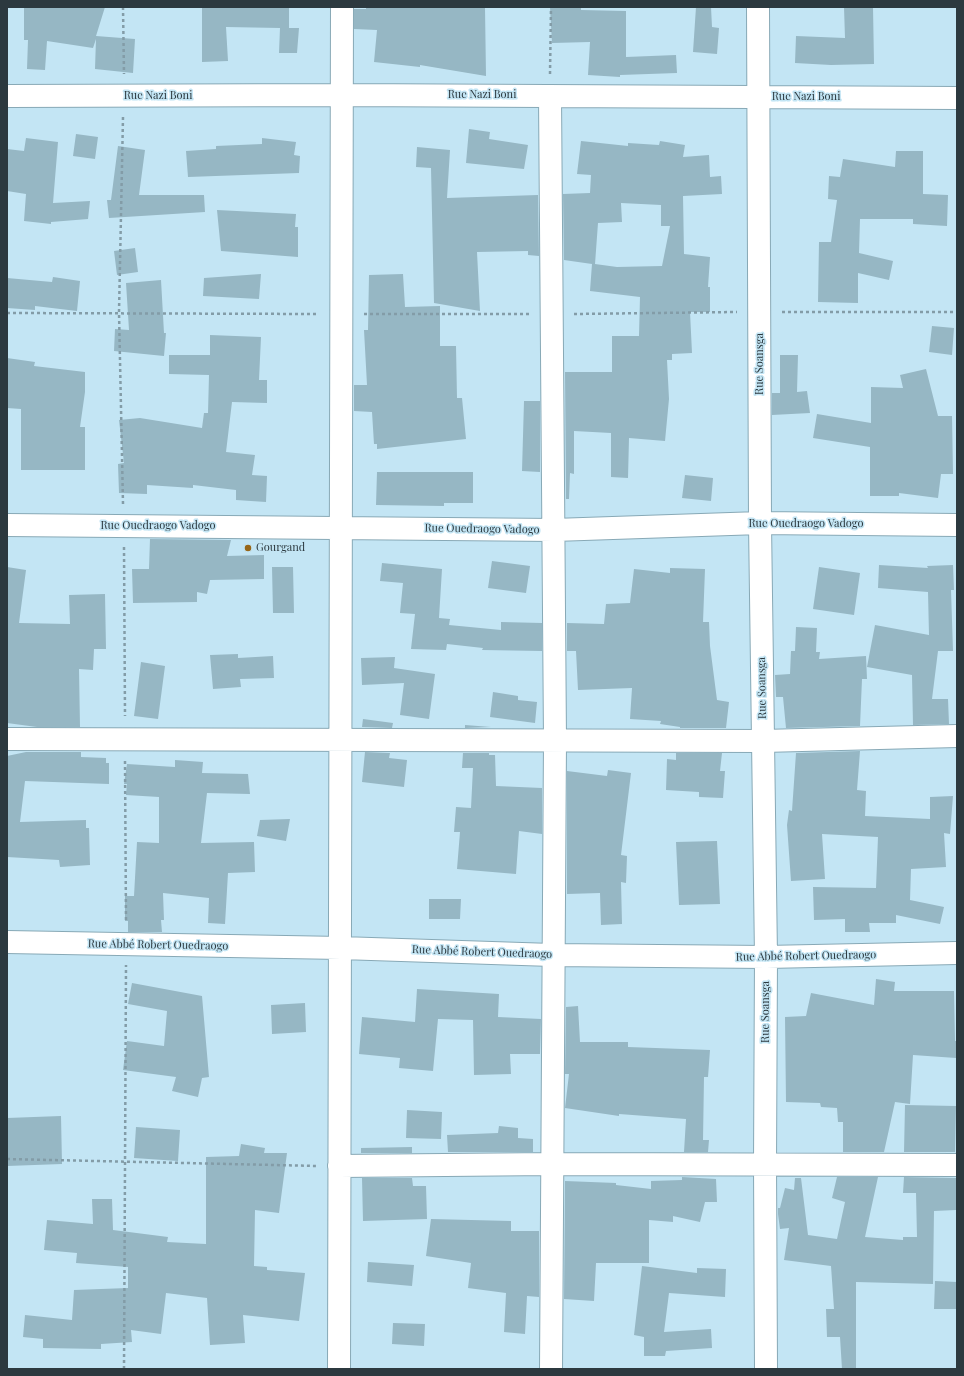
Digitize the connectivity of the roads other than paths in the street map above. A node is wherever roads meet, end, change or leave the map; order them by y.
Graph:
1 (342, 7) edge
2 (758, 7) edge
3 (342, 95) junction
4 (7, 96) edge
5 (550, 96) junction
6 (758, 97) junction
7 (957, 98) edge
8 (760, 523) junction
9 (7, 525) edge
10 (957, 525) edge
11 (341, 528) junction
12 (554, 530) junction
13 (957, 736) edge
14 (7, 739) edge
15 (341, 739) junction
16 (555, 741) junction
17 (763, 742) junction
18 (7, 942) edge
19 (341, 948) junction
20 (957, 953) edge
21 (552, 955) junction
22 (766, 957) junction
23 (551, 1164) junction
24 (764, 1164) junction
25 (957, 1165) edge
26 (339, 1166) junction
27 (339, 1369) edge
28 (551, 1369) edge
29 (766, 1369) edge

1 - 3 street
2 - 6 street, Rue Soansga
3 - 4 street, Rue Nazi Boni
3 - 5 street, Rue Nazi Boni
3 - 11 street
5 - 6 street, Rue Nazi Boni
5 - 12 street
6 - 7 street, Rue Nazi Boni
6 - 8 street, Rue Soansga
8 - 10 street, Rue Ouedraogo Vadogo
8 - 12 street, Rue Ouedraogo Vadogo
8 - 17 street, Rue Soansga
9 - 11 street, Rue Ouedraogo Vadogo
11 - 12 street, Rue Ouedraogo Vadogo
11 - 15 street
12 - 16 street
13 - 17 street
14 - 15 street
15 - 16 street
15 - 19 street
16 - 17 street
16 - 21 street
17 - 22 street, Rue Soansga
18 - 19 street, Rue Abbé Robert Ouedraogo
19 - 21 street, Rue Abbé Robert Ouedraogo
19 - 26 street
20 - 22 street, Rue Abbé Robert Ouedraogo
21 - 22 street, Rue Abbé Robert Ouedraogo
21 - 23 street
22 - 24 street, Rue Soansga
23 - 24 street
23 - 26 street
23 - 28 street
24 - 25 street
24 - 29 street, Rue Soansga
26 - 27 street

